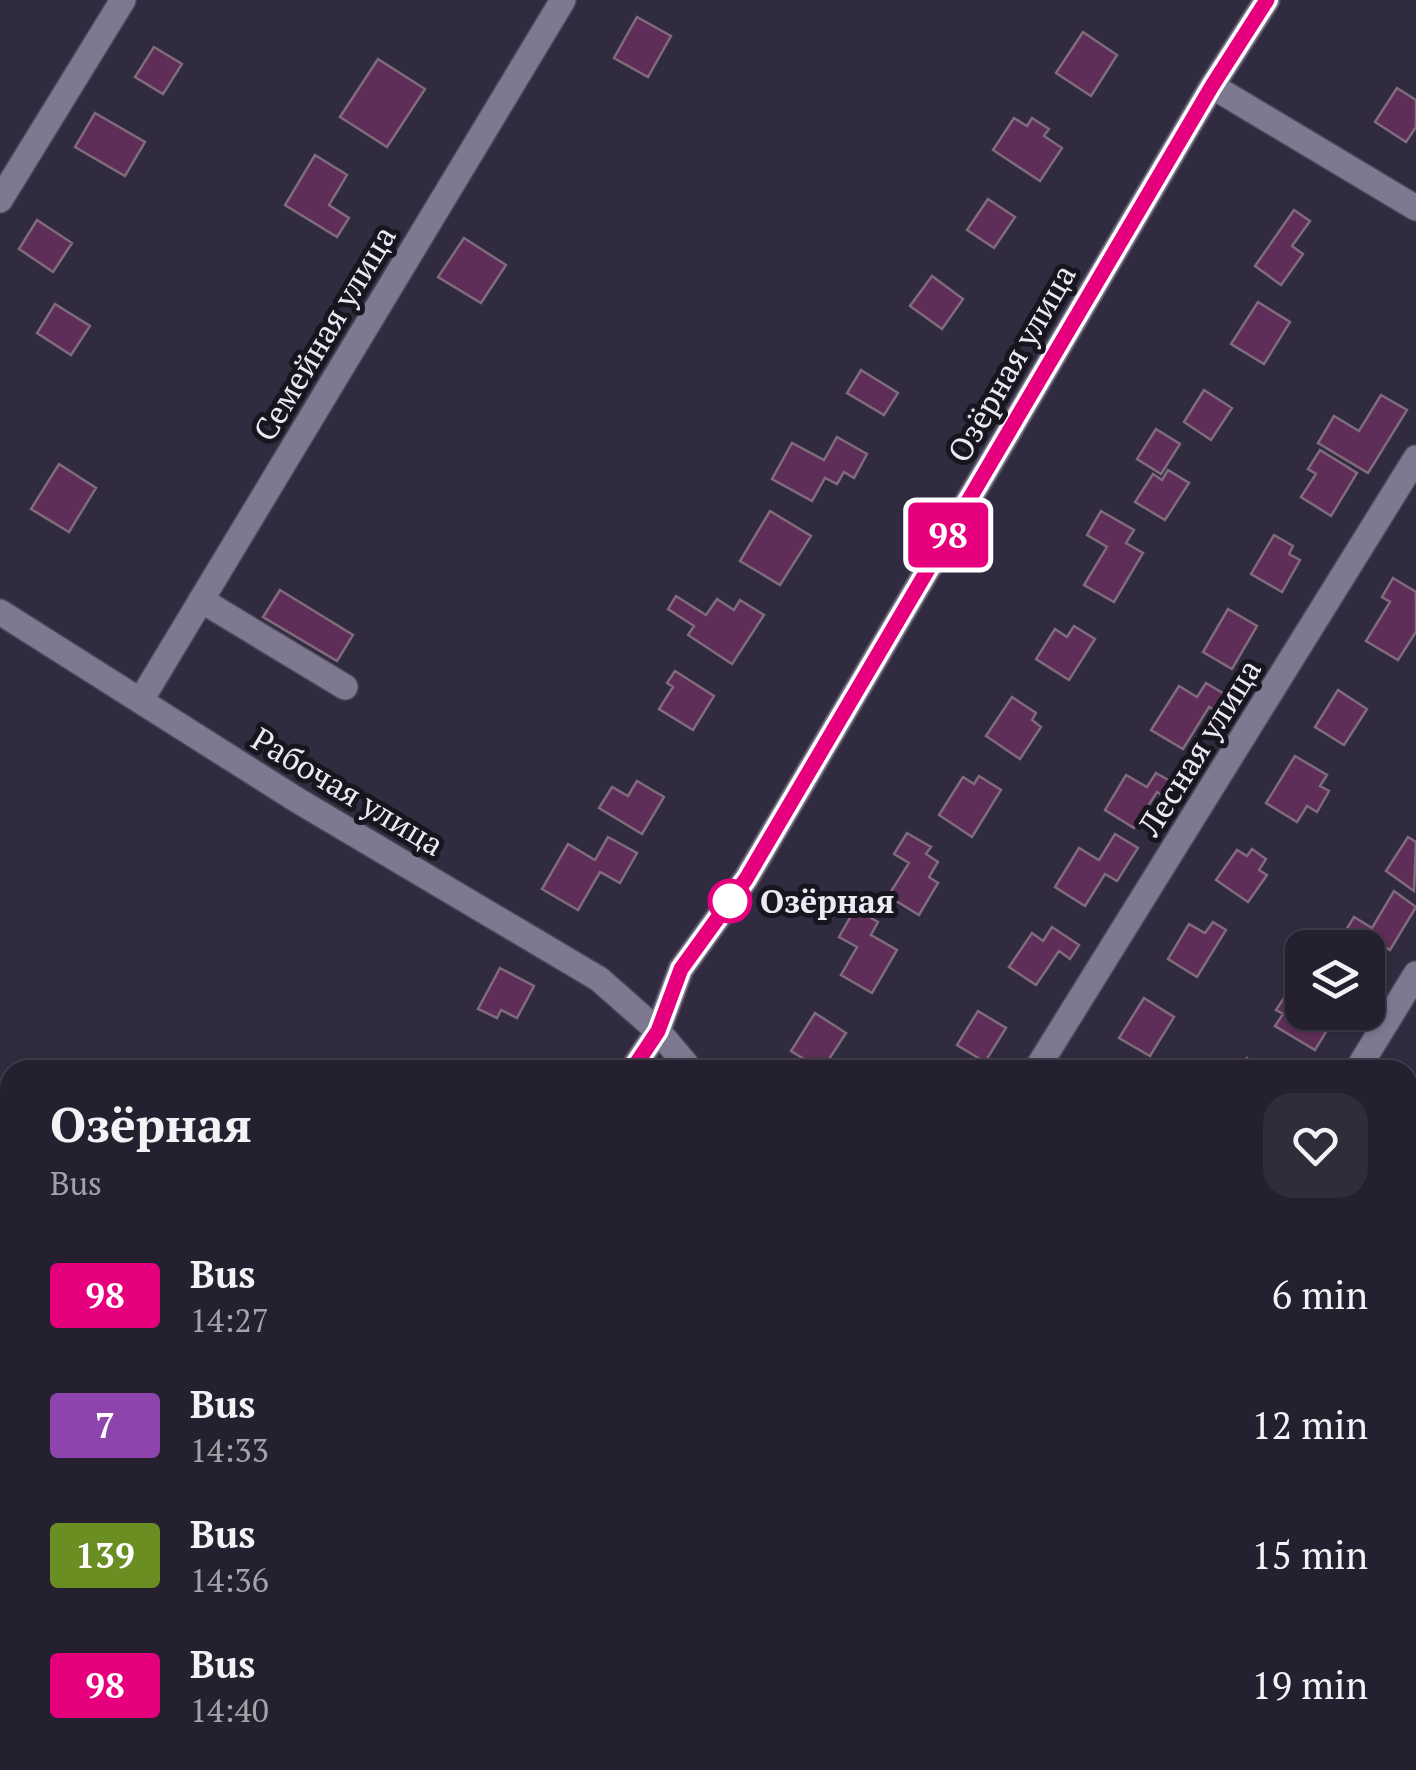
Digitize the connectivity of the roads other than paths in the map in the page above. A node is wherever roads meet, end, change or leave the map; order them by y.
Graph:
1 (123, 0) edge
2 (562, 0) edge
3 (1267, 0) edge
4 (1212, 86) junction
5 (0, 200) edge
6 (1416, 208) edge
7 (1416, 458) edge
8 (201, 600) junction
9 (0, 612) edge
10 (345, 687) dead end
11 (140, 700) junction
12 (1416, 974) edge
13 (658, 1031) junction
14 (639, 1060) edge
15 (683, 1060) edge
16 (1042, 1060) edge
17 (1363, 1060) edge

1 - 5 street
2 - 8 street, Семейная улица
3 - 4 street, Озёрная улица
4 - 6 street
4 - 13 street, Озёрная улица
7 - 16 street, Лесная улица
8 - 10 street
8 - 11 street, Семейная улица
9 - 11 street, Рабочая улица
11 - 13 street, Рабочая улица
12 - 17 street
13 - 14 street, Озёрная улица
13 - 15 street, Рабочая улица

